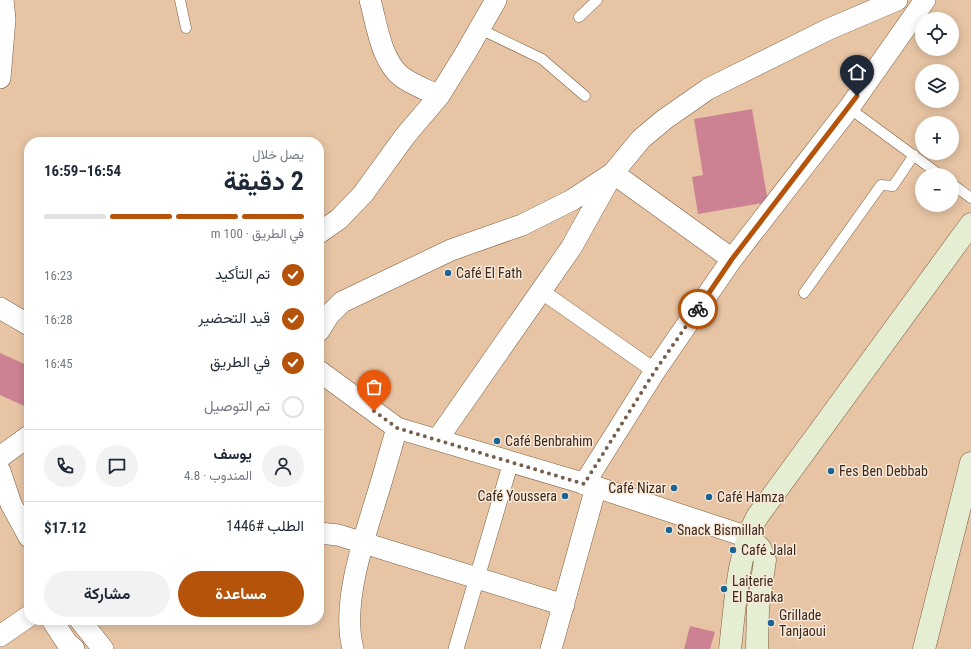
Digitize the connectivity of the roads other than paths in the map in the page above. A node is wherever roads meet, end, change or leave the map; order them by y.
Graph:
1 (3, 0) edge
2 (180, 0) edge
3 (370, 0) edge
4 (496, 0) edge
5 (597, 0) edge
6 (897, 0) edge
7 (925, 0) edge
8 (874, 4) edge
9 (578, 16) dead end
10 (2, 25) edge
11 (186, 28) dead end
12 (480, 29) junction
13 (0, 78) edge
14 (439, 96) junction
15 (586, 96) dead end
16 (849, 108) junction
17 (914, 155) junction
18 (931, 168) edge
19 (613, 173) junction
20 (959, 189) edge
21 (971, 198) edge
22 (971, 224) edge
23 (324, 230) edge
24 (732, 259) junction
25 (541, 291) junction
26 (804, 294) dead end
27 (0, 308) edge
28 (24, 322) edge
29 (324, 322) edge
30 (655, 371) junction
31 (324, 375) edge
32 (397, 428) junction
33 (24, 440) edge
34 (437, 440) junction
35 (0, 457) edge
36 (511, 462) junction
37 (971, 463) edge
38 (0, 472) edge
39 (590, 485) junction
40 (24, 528) edge
41 (324, 534) edge
42 (748, 537) junction
43 (363, 543) junction
44 (476, 578) junction
45 (564, 605) junction
46 (24, 619) edge
47 (55, 625) edge
48 (84, 625) edge
49 (0, 636) edge
50 (74, 649) edge
51 (103, 649) edge
52 (353, 649) edge
53 (456, 649) edge
54 (551, 649) edge
55 (730, 649) edge
56 (757, 649) edge
57 (924, 649) edge

1 - 10 street
2 - 11 lane
3 - 14 street
4 - 12 street
5 - 9 lane
6 - 8 street
7 - 16 street
8 - 19 street
10 - 13 street
12 - 14 street
12 - 15 lane
14 - 23 street
16 - 17 lane
16 - 24 street
17 - 18 lane
17 - 26 lane
19 - 24 street
19 - 25 street
19 - 29 street
20 - 21 lane
22 - 42 main road
24 - 30 street
25 - 30 street
25 - 34 street
27 - 28 street
30 - 39 street
31 - 32 street
32 - 34 street
32 - 43 street
33 - 35 street
34 - 36 street
36 - 39 street
36 - 44 street
37 - 57 main road
38 - 40 street
39 - 42 street
39 - 45 street
41 - 43 street
42 - 55 main road
42 - 56 main road
43 - 44 street
43 - 52 street
44 - 45 street
44 - 53 street
45 - 54 street
46 - 49 street
47 - 50 street
48 - 51 street

